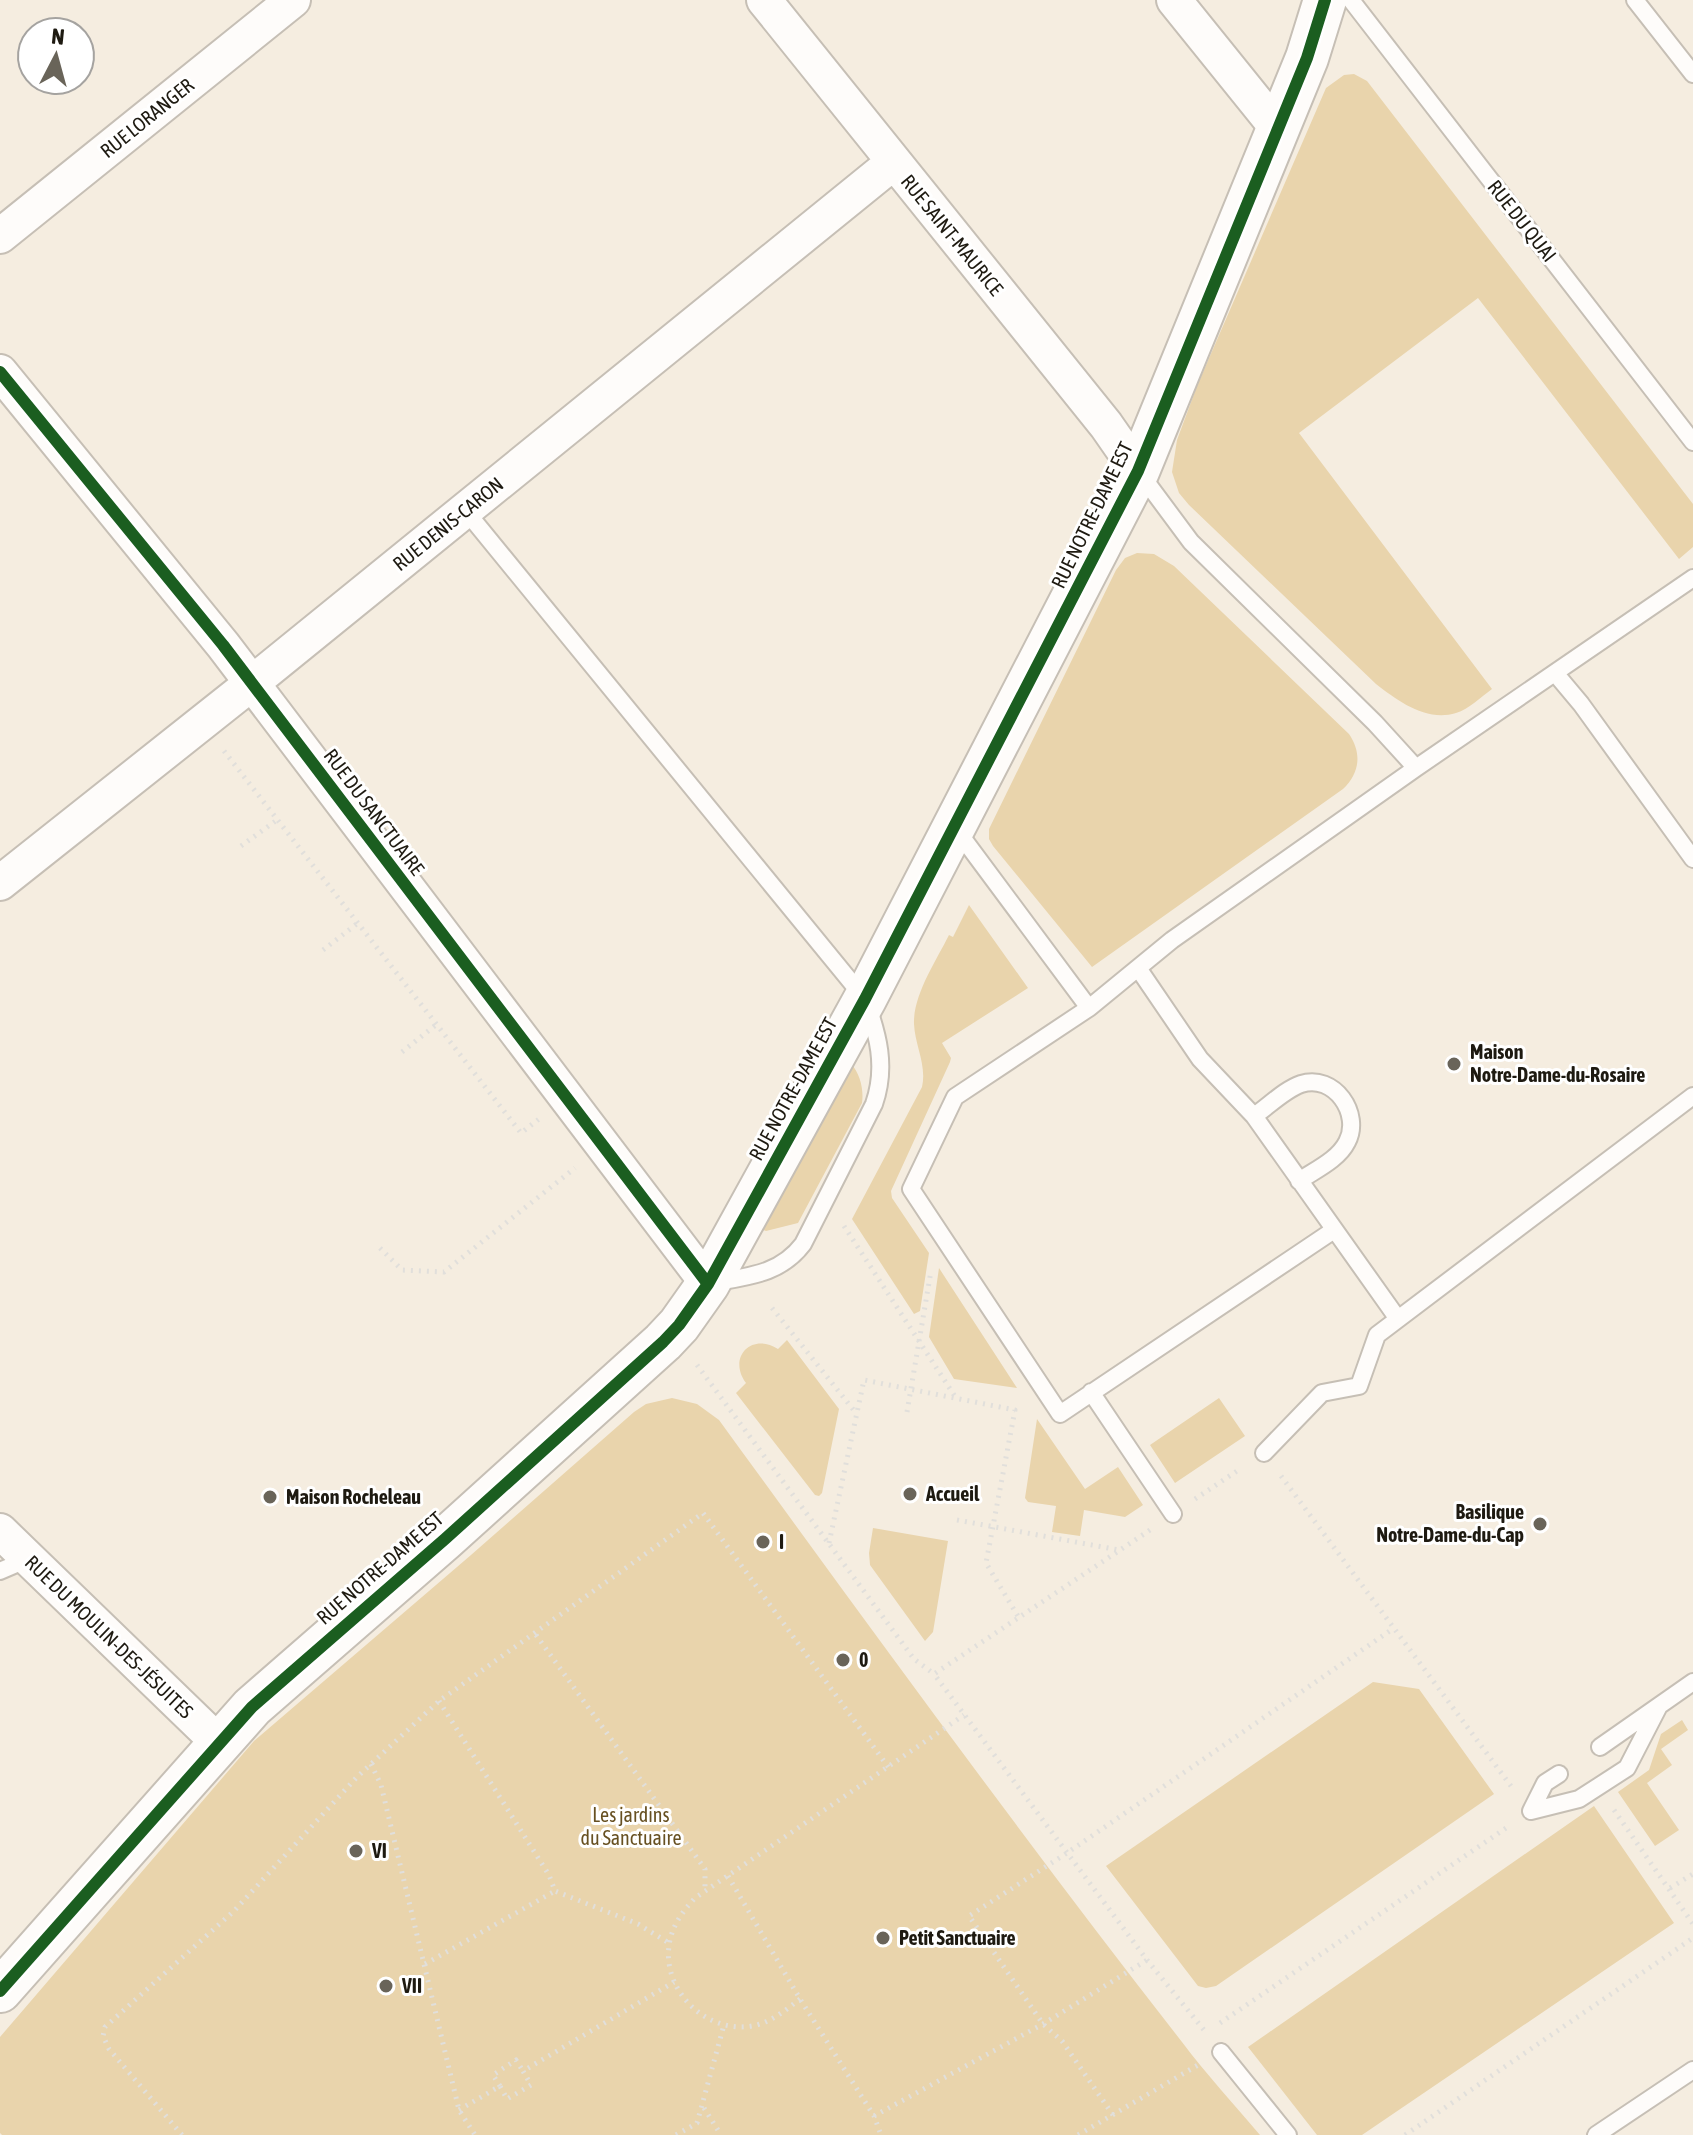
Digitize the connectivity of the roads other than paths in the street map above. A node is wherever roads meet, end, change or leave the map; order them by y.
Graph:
1 (293, 0) edge
2 (764, 0) edge
3 (1174, 0) edge
4 (1325, 0) edge
5 (1351, 0) edge
6 (1635, 0) edge
7 (1693, 74) edge
8 (1278, 129) junction
9 (894, 162) junction
10 (0, 236) edge
11 (0, 372) edge
12 (1693, 442) edge
13 (1138, 471) junction
14 (465, 510) junction
15 (1693, 578) edge
16 (1555, 673) junction
17 (252, 683) junction
18 (1416, 768) junction
19 (955, 828) junction
20 (1693, 859) edge
21 (0, 883) edge
22 (1138, 968) junction
23 (865, 999) junction
24 (1089, 1008) junction
25 (1693, 1096) edge
26 (1254, 1116) junction
27 (1299, 1181) junction
28 (1334, 1230) junction
29 (708, 1284) junction
30 (1398, 1319) junction
31 (1091, 1392) junction
32 (1264, 1453) road end
33 (1173, 1514) road end
34 (0, 1531) edge
35 (14, 1565) edge
36 (1693, 1682) edge
37 (1659, 1706) junction
38 (218, 1742) junction
39 (1600, 1747) dead end
40 (1559, 1774) dead end
41 (0, 1991) edge
42 (1221, 2052) road end
43 (1689, 2078) edge
44 (1288, 2135) edge
45 (1596, 2135) edge

1 - 10 street, RUE LORANGER
2 - 9 street, RUE SAINT-MAURICE
3 - 8 street
4 - 8 street, RUE NOTRE-DAME EST
5 - 12 lane, RUE DU QUAI
6 - 7 lane
8 - 13 street, RUE NOTRE-DAME EST
9 - 13 street, RUE SAINT-MAURICE
9 - 14 street, RUE DENIS-CARON
11 - 17 street, RUE DU SANCTUAIRE
13 - 18 lane
13 - 19 street, RUE NOTRE-DAME EST
14 - 17 street, RUE DENIS-CARON
14 - 23 lane
15 - 16 lane
16 - 18 lane
16 - 20 lane
17 - 21 street, RUE DENIS-CARON
17 - 29 street, RUE DU SANCTUAIRE
18 - 22 lane
19 - 23 street, RUE NOTRE-DAME EST
19 - 24 lane
22 - 24 lane
22 - 26 lane
23 - 29 street, RUE NOTRE-DAME EST
23 - 29 lane
24 - 31 lane
25 - 30 lane
26 - 27 lane
26 - 27 lane
27 - 28 lane
28 - 30 lane
28 - 31 lane
29 - 38 street, RUE NOTRE-DAME EST
30 - 32 lane
31 - 33 lane
34 - 35 street, RUE DU MOULIN-DES-JÉSUITES
35 - 38 street, RUE DU MOULIN-DES-JÉSUITES
36 - 37 lane
37 - 39 lane
37 - 40 lane
38 - 41 street, RUE NOTRE-DAME EST
42 - 44 lane
43 - 45 lane

